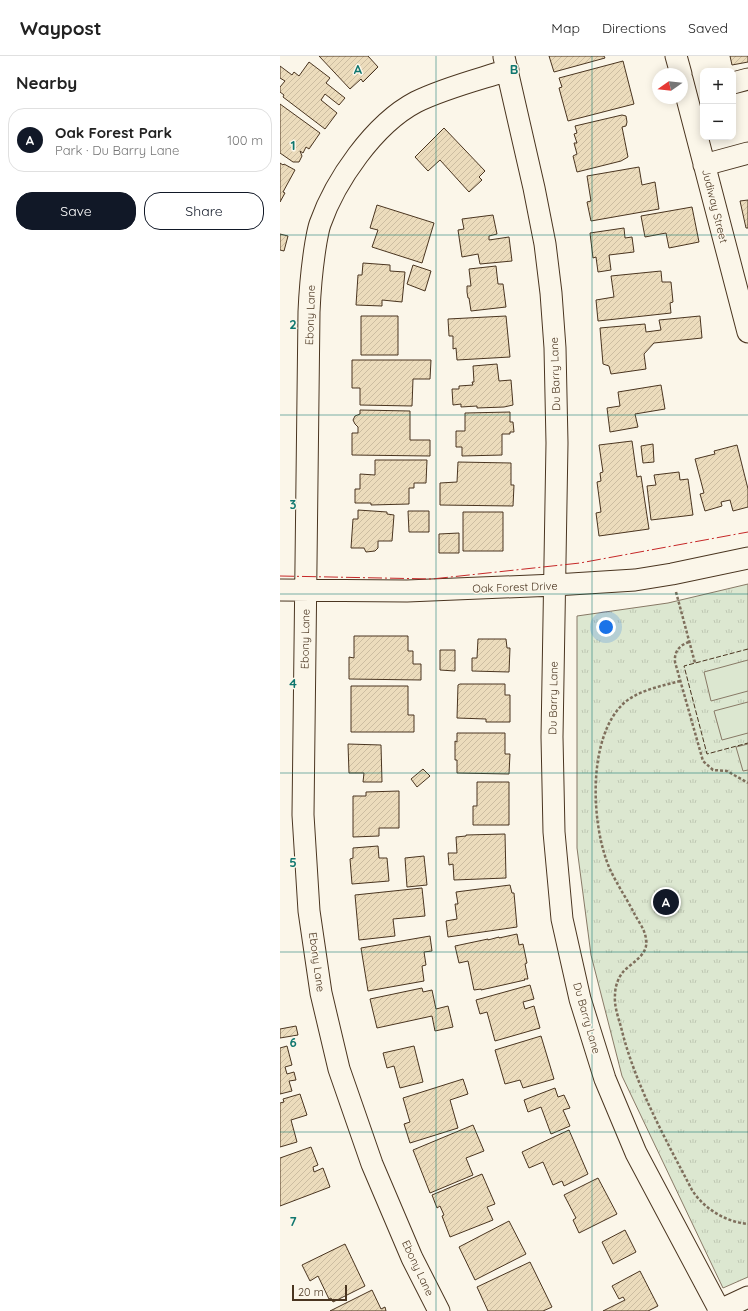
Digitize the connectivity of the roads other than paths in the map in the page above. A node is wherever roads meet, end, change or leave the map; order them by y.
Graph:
1 (676, 56) edge
2 (506, 63) edge
3 (679, 68) edge
4 (748, 79) edge
5 (736, 82) edge
6 (690, 88) edge
7 (748, 153) edge
8 (704, 164) junction
9 (745, 310) edge
10 (748, 332) edge
11 (748, 558) edge
12 (555, 585) junction
13 (280, 590) edge
14 (305, 590) junction
15 (748, 1297) edge
16 (439, 1311) edge
17 (719, 1311) edge

1 - 3 street
2 - 12 street, Du Barry Lane
2 - 14 street, Ebony Lane
4 - 5 street
6 - 8 street, Judiway Street
7 - 8 street
8 - 9 street, Judiway Street
9 - 10 street, Judiway Street
11 - 12 street, Oak Forest Drive
12 - 14 street, Oak Forest Drive
12 - 17 street, Du Barry Lane
13 - 14 street, Oak Forest Drive
14 - 16 street, Ebony Lane
15 - 17 street

